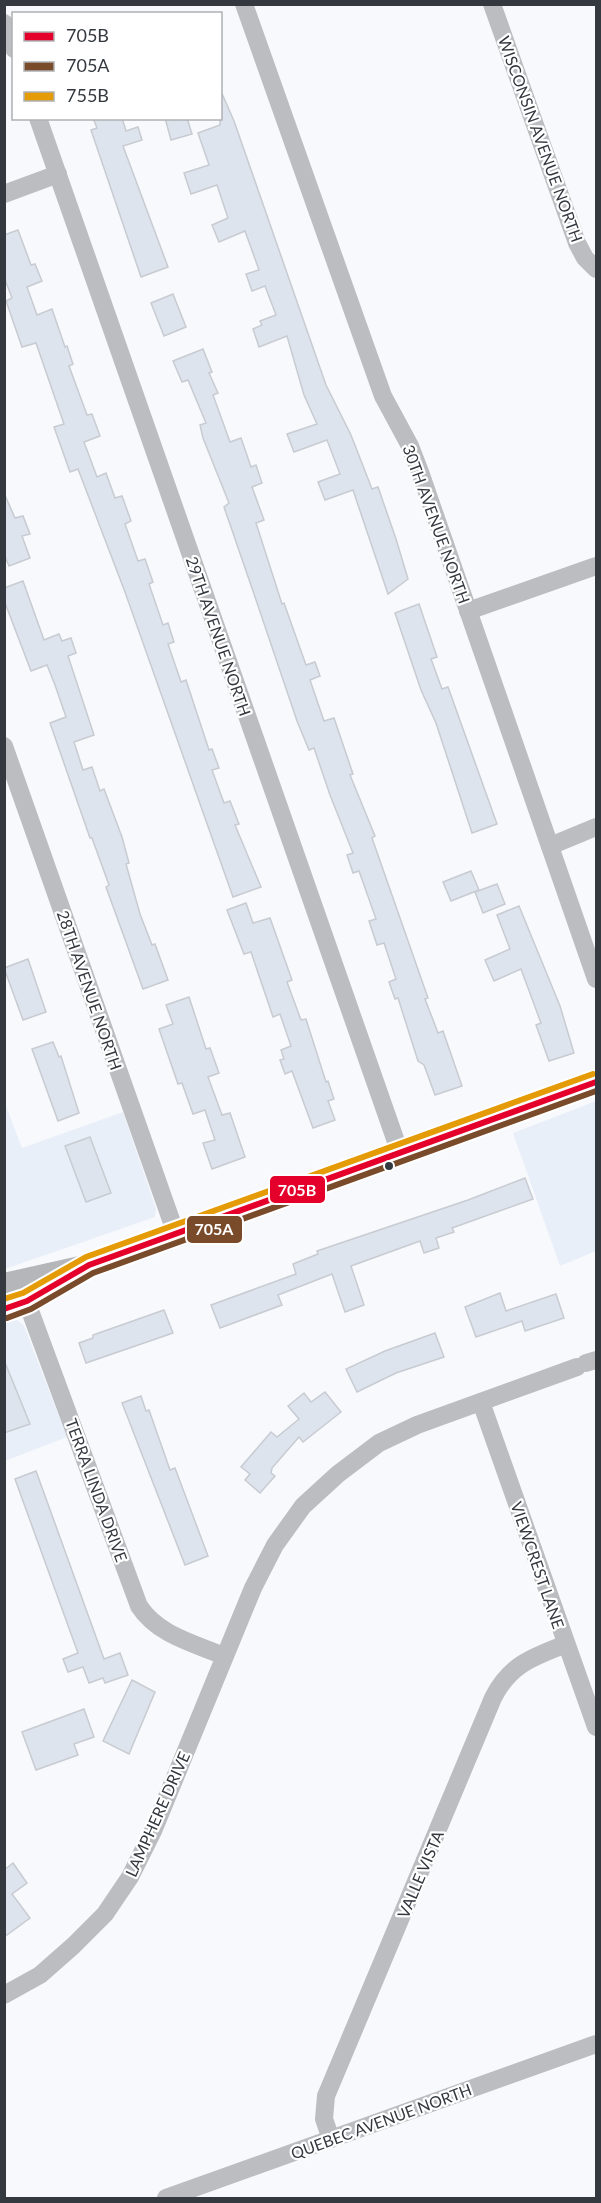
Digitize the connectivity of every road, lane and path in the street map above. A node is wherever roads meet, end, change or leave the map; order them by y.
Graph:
1 (243, 4) edge
2 (492, 4) edge
3 (4, 23) edge
4 (12, 44) edge
5 (39, 120) edge
6 (58, 174) junction
7 (4, 194) edge
8 (597, 270) edge
9 (597, 566) edge
10 (468, 611) junction
11 (4, 746) edge
12 (597, 827) edge
13 (550, 846) junction
14 (597, 979) edge
15 (597, 1082) edge
16 (400, 1153) junction
17 (176, 1234) junction
18 (17, 1288) edge
19 (4, 1310) edge
20 (586, 1363) edge
21 (481, 1402) junction
22 (566, 1644) junction
23 (224, 1656) junction
24 (597, 1727) edge
25 (4, 1995) edge
26 (597, 2044) edge
27 (331, 2139) junction
28 (166, 2199) edge

1 - 10 street, 30TH AVENUE NORTH
2 - 8 street, WISCONSIN AVENUE NORTH
3 - 4 street
5 - 6 street, 29TH AVENUE NORTH
6 - 7 street
6 - 16 street, 29TH AVENUE NORTH
9 - 10 street
10 - 13 street, 30TH AVENUE NORTH
11 - 17 street, 28TH AVENUE NORTH
12 - 13 street
13 - 14 street, 30TH AVENUE NORTH
15 - 16 main road
16 - 17 main road
17 - 18 main road
18 - 19 main road
18 - 23 street, TERRA LINDA DRIVE
20 - 21 street, LAMPHERE DRIVE
21 - 22 street, VIEWCREST LANE
21 - 23 street, LAMPHERE DRIVE
22 - 24 street, VIEWCREST LANE
22 - 27 street, VALLE VISTA
23 - 25 street, LAMPHERE DRIVE
26 - 27 street, QUEBEC AVENUE NORTH
27 - 28 street, QUEBEC AVENUE NORTH

